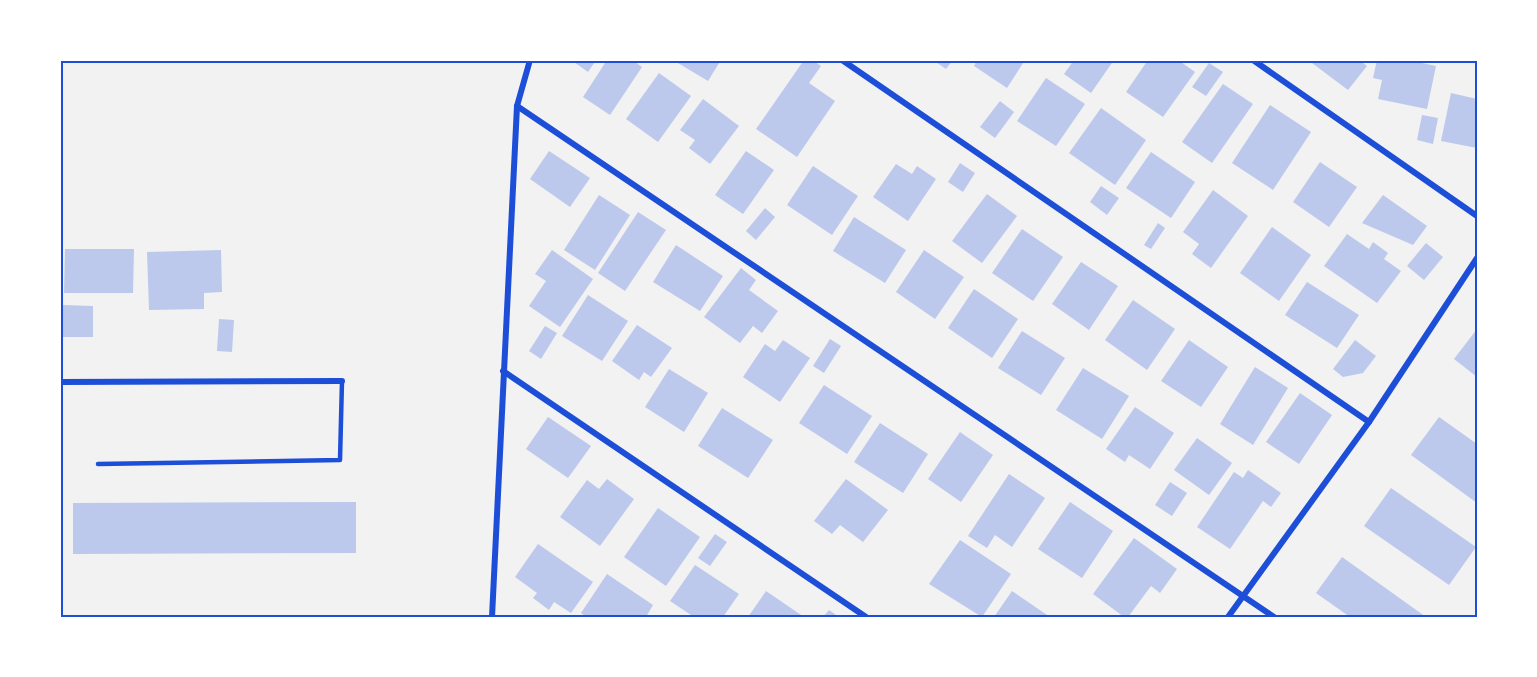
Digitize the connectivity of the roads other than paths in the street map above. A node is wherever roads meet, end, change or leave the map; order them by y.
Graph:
1 (530, 60) edge
2 (842, 60) edge
3 (1253, 60) edge
4 (517, 106) junction
5 (1477, 216) edge
6 (1477, 258) edge
7 (504, 371) junction
8 (342, 381) joint
9 (60, 382) edge
10 (1369, 422) junction
11 (98, 464) dead end
12 (1243, 594) junction
13 (492, 617) edge
14 (866, 617) edge
15 (1228, 617) edge
16 (1274, 617) edge

1 - 4 street
2 - 10 street
3 - 5 street
4 - 7 street
4 - 12 street
6 - 10 street
7 - 13 street
7 - 14 street
8 - 9 street
8 - 11 lane
10 - 12 street
12 - 15 street
12 - 16 street

